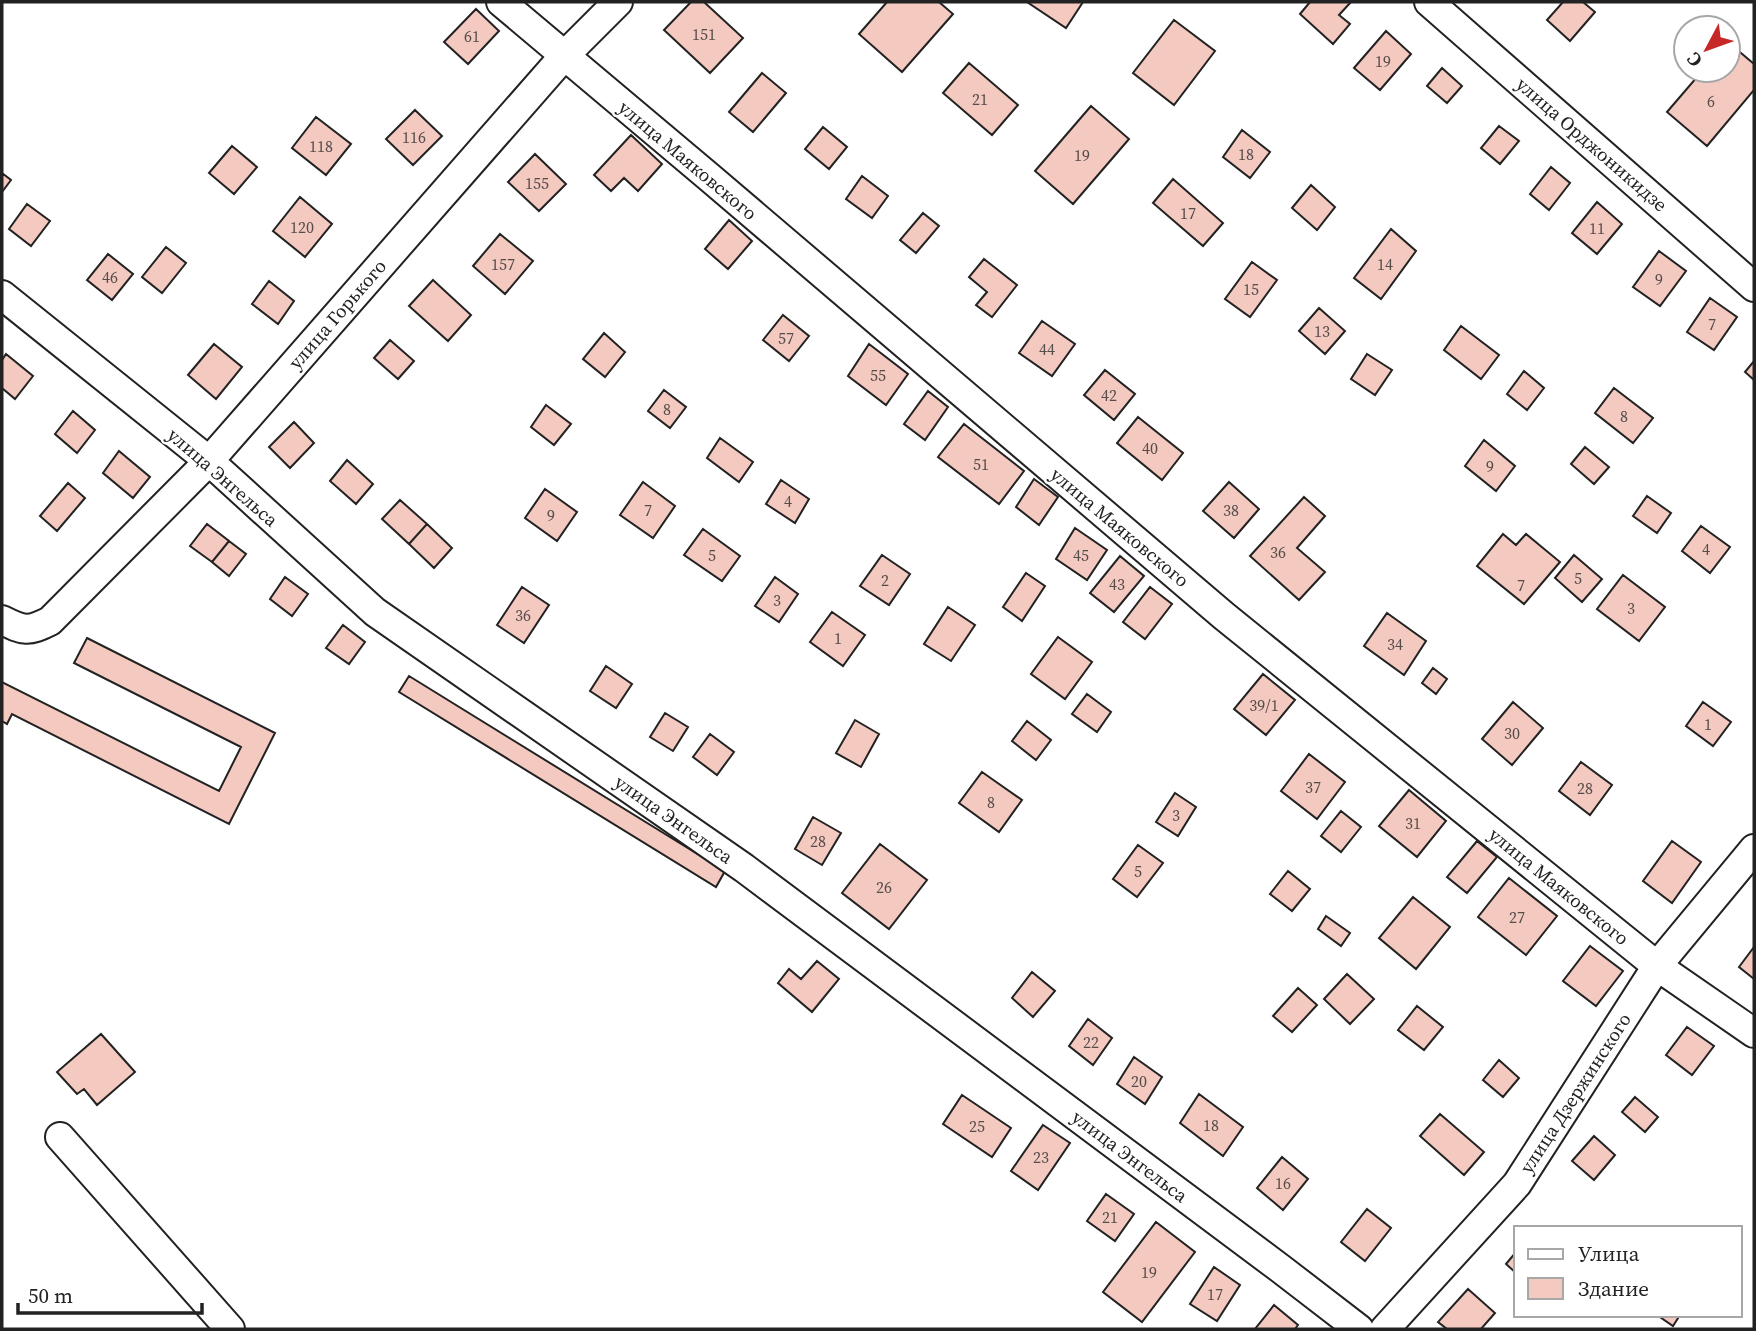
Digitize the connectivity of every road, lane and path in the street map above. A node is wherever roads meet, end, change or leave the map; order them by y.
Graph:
1 (500, 2) edge
2 (618, 2) edge
3 (1429, 2) edge
4 (564, 56) junction
5 (1754, 287) edge
6 (2, 295) edge
7 (209, 461) junction
8 (2, 620) edge
9 (1754, 849) edge
10 (1657, 966) junction
11 (1754, 1033) edge
12 (60, 1136) dead end
13 (230, 1329) edge
14 (1359, 1329) edge
15 (1385, 1329) edge

1 - 4 street, улица Маяковского
2 - 4 street, улица Горького
3 - 5 street, улица Орджоникидзе
4 - 7 street, улица Горького
4 - 10 street, улица Маяковского
6 - 7 street, улица Энгельса
7 - 8 street, улица Горького
7 - 14 street, улица Энгельса
9 - 10 street, улица Дзержинского
10 - 11 street, улица Маяковского
10 - 15 street, улица Дзержинского
12 - 13 street

